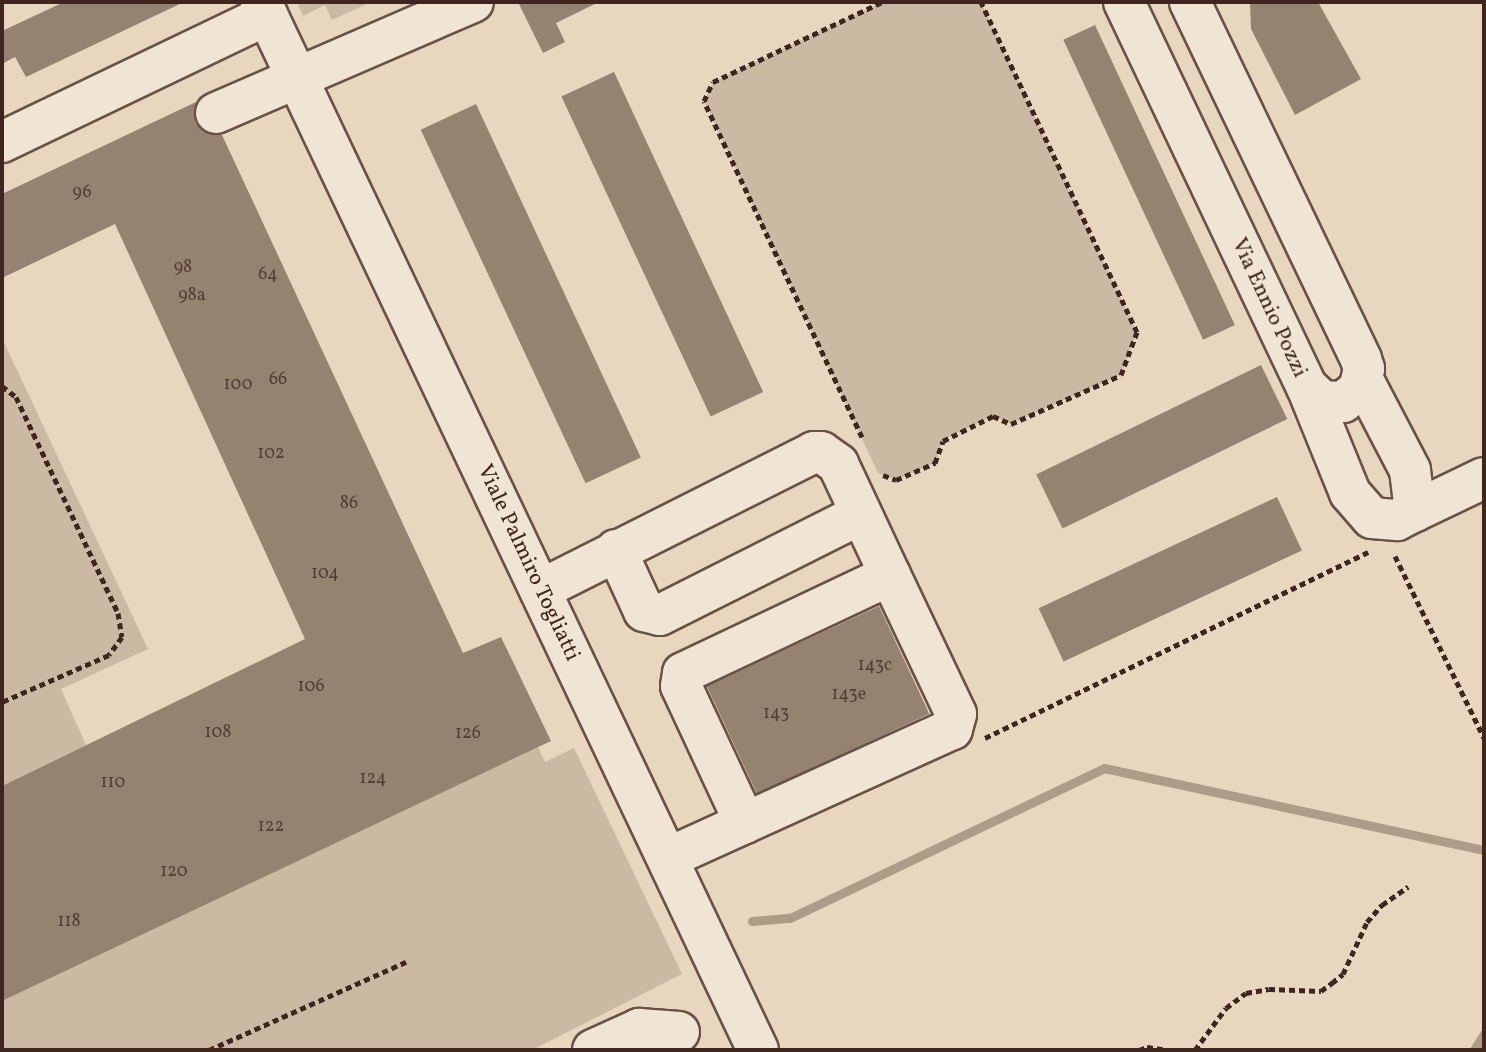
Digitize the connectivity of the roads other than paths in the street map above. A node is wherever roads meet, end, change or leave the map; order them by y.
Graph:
1 (473, 2) edge
2 (1124, 2) edge
3 (1190, 2) edge
4 (264, 9) edge
5 (296, 77) junction
6 (216, 113) dead end
7 (2, 142) edge
8 (1363, 380) junction
9 (1307, 387) junction
10 (1484, 478) edge
11 (872, 499) junction
12 (1415, 511) junction
13 (616, 550) junction
14 (890, 575) junction
15 (540, 590) junction
16 (745, 823) junction
17 (668, 858) junction
18 (736, 1003) junction
19 (683, 1041) edge
20 (593, 1050) edge
21 (758, 1050) edge

1 - 5 street
2 - 9 street, Via Ennio Pozzi
3 - 8 street
4 - 5 street, Viale Palmiro Togliatti
4 - 7 street
5 - 6 street
5 - 15 street, Viale Palmiro Togliatti
8 - 9 street, Via Ennio Pozzi
8 - 12 street
9 - 12 street
10 - 12 street
11 - 13 street
11 - 13 street
11 - 14 street
13 - 15 street
14 - 16 street
14 - 16 street
15 - 17 street, Viale Palmiro Togliatti
16 - 17 street
17 - 18 street, Viale Palmiro Togliatti
18 - 19 street
18 - 21 street, Viale Palmiro Togliatti
19 - 20 street

